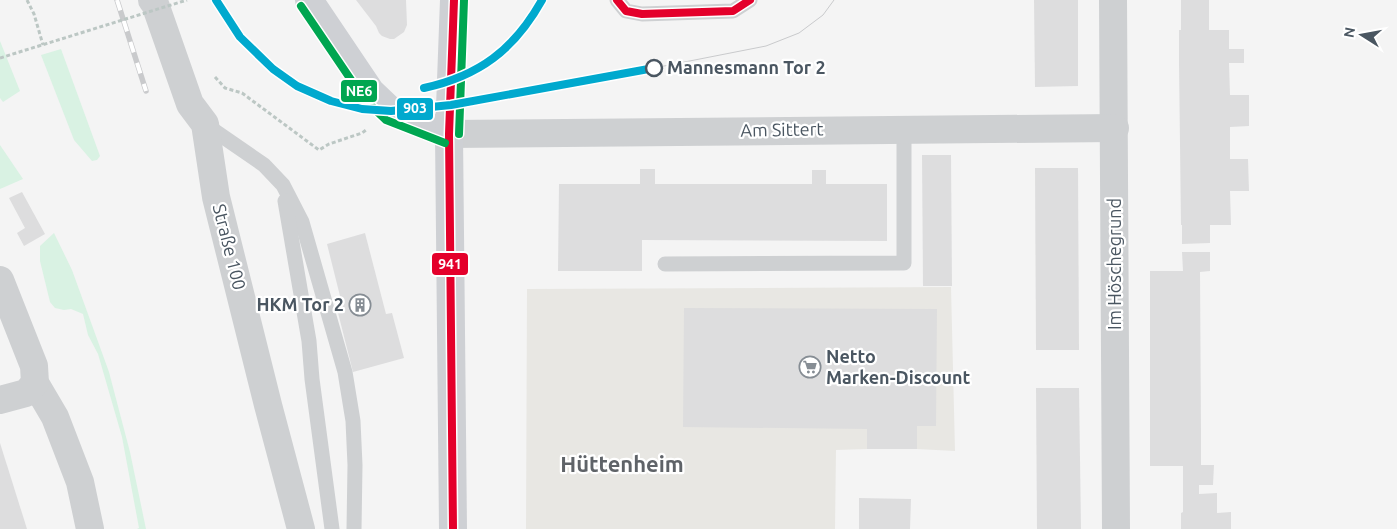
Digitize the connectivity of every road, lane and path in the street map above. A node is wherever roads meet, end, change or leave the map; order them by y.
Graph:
1 (28, 0) edge
2 (152, 0) edge
3 (187, 0) edge
4 (309, 0) edge
5 (454, 0) edge
6 (617, 0) edge
7 (750, 0) edge
8 (1113, 0) edge
9 (43, 44) junction
10 (0, 58) edge
11 (225, 88) dead end
12 (204, 124) junction
13 (1115, 128) junction
14 (904, 129) junction
15 (449, 134) junction
16 (329, 144) dead end
17 (283, 184) junction
18 (665, 264) dead end
19 (0, 280) edge
20 (36, 383) junction
21 (0, 400) edge
22 (90, 529) edge
23 (301, 529) edge
24 (332, 529) edge
25 (354, 529) edge
26 (453, 529) edge
27 (1116, 529) edge

1 - 9 path
2 - 12 street, Straße 100
3 - 9 path, bridge
4 - 15 main road
5 - 15 main road
6 - 7 lane
8 - 13 street, Im Höschegrund
9 - 10 path, bridge
11 - 16 path
12 - 17 lane
12 - 23 street, Straße 100
13 - 14 street, Am Sittert
13 - 27 street, Im Höschegrund
14 - 15 street, Am Sittert
14 - 18 lane
15 - 26 main road
17 - 24 lane
17 - 25 lane
19 - 20 street
20 - 21 street
20 - 22 street

